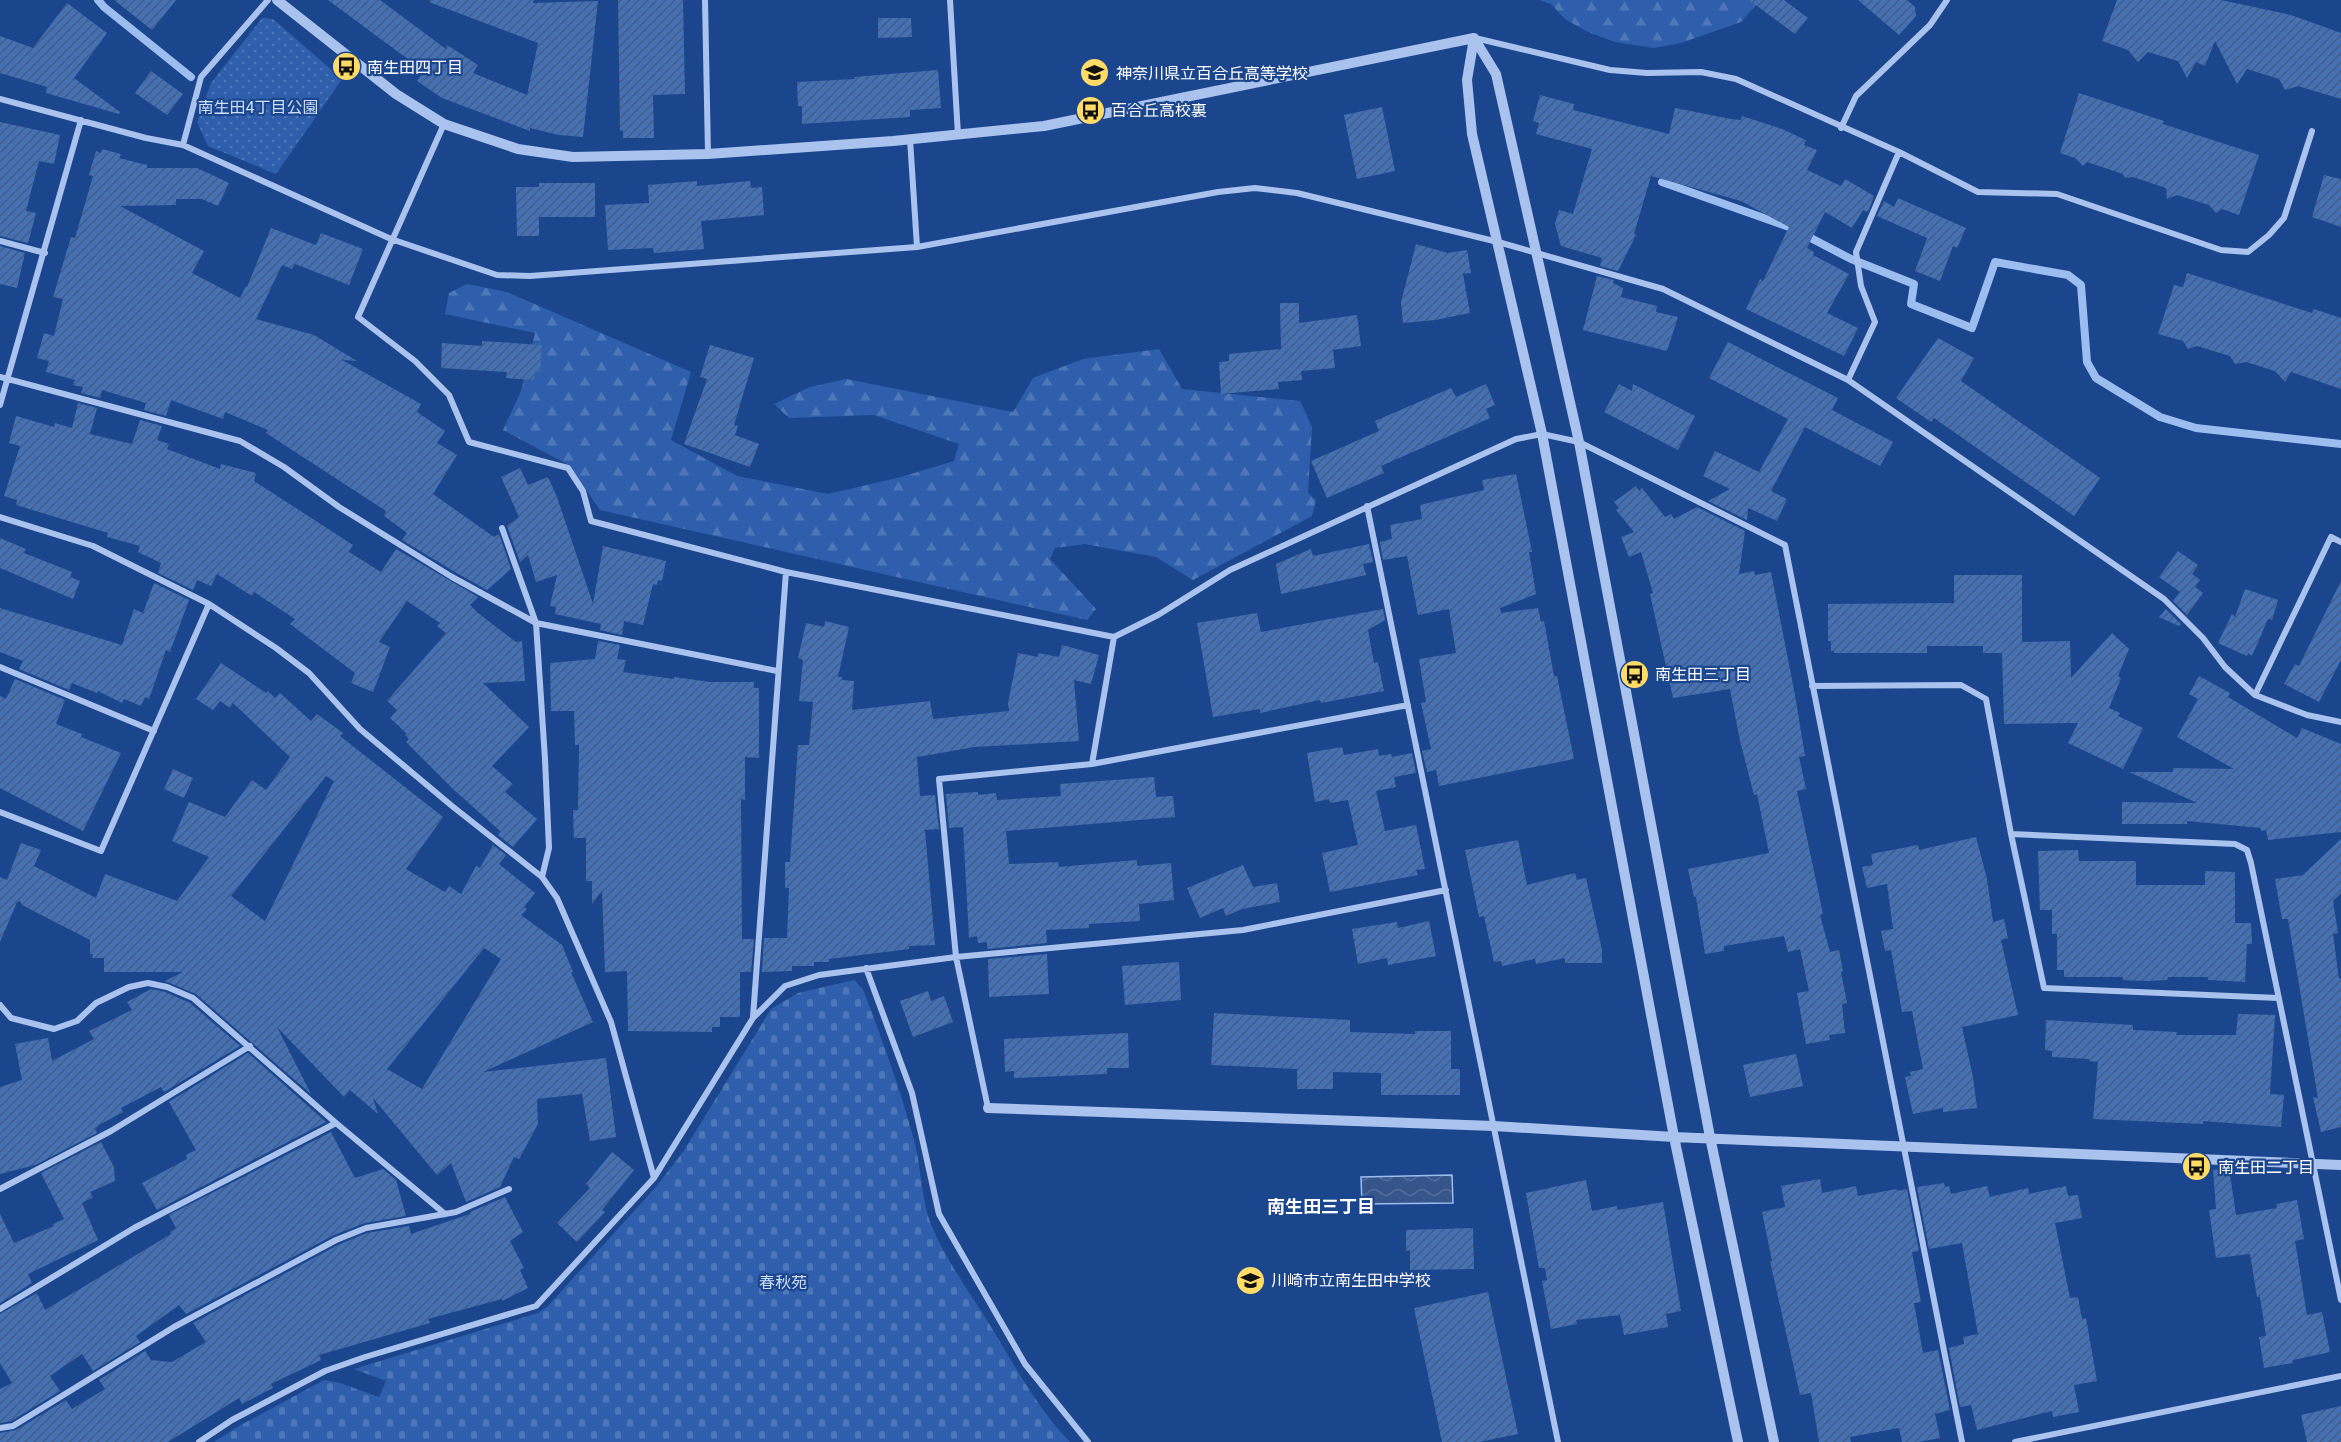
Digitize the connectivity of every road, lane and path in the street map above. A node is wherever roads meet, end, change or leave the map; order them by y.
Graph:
1 (268, 0) edge
2 (277, 0) edge
3 (705, 0) edge
4 (950, 0) edge
5 (1947, 0) edge
6 (290, 4) edge
7 (1474, 38) junction
8 (0, 99) edge
9 (81, 120) junction
10 (444, 124) junction
11 (1840, 128) junction
12 (2312, 131) dead end
13 (958, 135) junction
14 (910, 139) junction
15 (183, 145) junction
16 (1899, 152) junction
17 (708, 154) junction
18 (391, 239) junction
19 (0, 241) edge
20 (1498, 242) junction
21 (917, 247) junction
22 (45, 253) junction
23 (1537, 254) junction
24 (3, 378) edge
25 (1848, 380) junction
26 (0, 405) edge
27 (1542, 434) junction
28 (1579, 442) junction
29 (1367, 506) junction
30 (0, 517) edge
31 (502, 528) dead end
32 (2341, 542) edge
33 (786, 572) junction
34 (209, 604) junction
35 (536, 623) junction
36 (1114, 637) junction
37 (0, 667) edge
38 (777, 671) junction
39 (1812, 686) junction
40 (2255, 695) junction
41 (1408, 705) junction
42 (2341, 722) edge
43 (154, 731) junction
44 (1092, 764) junction
45 (0, 812) edge
46 (2011, 834) junction
47 (542, 877) junction
48 (1446, 890) junction
49 (956, 957) junction
50 (866, 968) junction
51 (2278, 998) junction
52 (0, 1005) edge
53 (753, 1017) junction
54 (250, 1046) junction
55 (988, 1108) joint
56 (336, 1123) junction
57 (1494, 1126) junction
58 (1674, 1137) junction
59 (1710, 1137) junction
60 (1903, 1146) junction
61 (2314, 1165) junction
62 (2341, 1165) edge
63 (654, 1178) junction
64 (0, 1189) edge
65 (509, 1190) dead end
66 (445, 1214) junction
67 (2341, 1300) edge
68 (0, 1309) edge
69 (2341, 1376) edge
70 (0, 1428) edge
71 (199, 1442) edge
72 (1088, 1442) edge
73 (1558, 1442) edge
74 (1737, 1442) edge
75 (1774, 1442) edge
76 (1962, 1442) edge
77 (2015, 1442) edge

1 - 15 street
2 - 6 street
3 - 17 street
4 - 13 street
5 - 11 street
6 - 10 street
7 - 11 street
7 - 13 street
7 - 20 street
7 - 23 street
8 - 9 street
9 - 15 street
9 - 22 street
10 - 17 street
10 - 18 street
11 - 16 street
12 - 16 street
13 - 14 street
14 - 17 street
14 - 21 street
15 - 18 street
16 - 25 street
18 - 21 street
18 - 33 street
19 - 22 street
20 - 21 street
20 - 23 street
20 - 27 street
22 - 24 street
23 - 25 street
23 - 28 street
24 - 26 street
24 - 35 street
25 - 40 street
27 - 28 street
27 - 29 street
27 - 58 street
28 - 39 street
28 - 59 street
29 - 36 street
29 - 41 street
30 - 34 street
31 - 35 street
32 - 40 street
33 - 36 street
33 - 38 street
34 - 43 street
34 - 47 street
35 - 38 street
35 - 47 street
36 - 44 street
37 - 43 street
38 - 53 street
39 - 46 street
39 - 60 street
40 - 42 street
41 - 44 street
41 - 48 street
43 - 45 street
44 - 49 street
46 - 51 street
46 - 51 street
47 - 63 street
48 - 49 street
48 - 57 street
49 - 50 street
49 - 55 street
50 - 53 street
50 - 72 street
51 - 61 street
52 - 54 street
53 - 63 street
54 - 56 street
54 - 64 street
55 - 57 street
56 - 66 street
56 - 68 street
57 - 58 street
57 - 73 street
58 - 59 street
58 - 74 street
59 - 60 street
59 - 75 street
60 - 61 street
60 - 76 street
61 - 62 street
61 - 67 street
63 - 71 street
65 - 66 street
66 - 70 street
69 - 77 street

